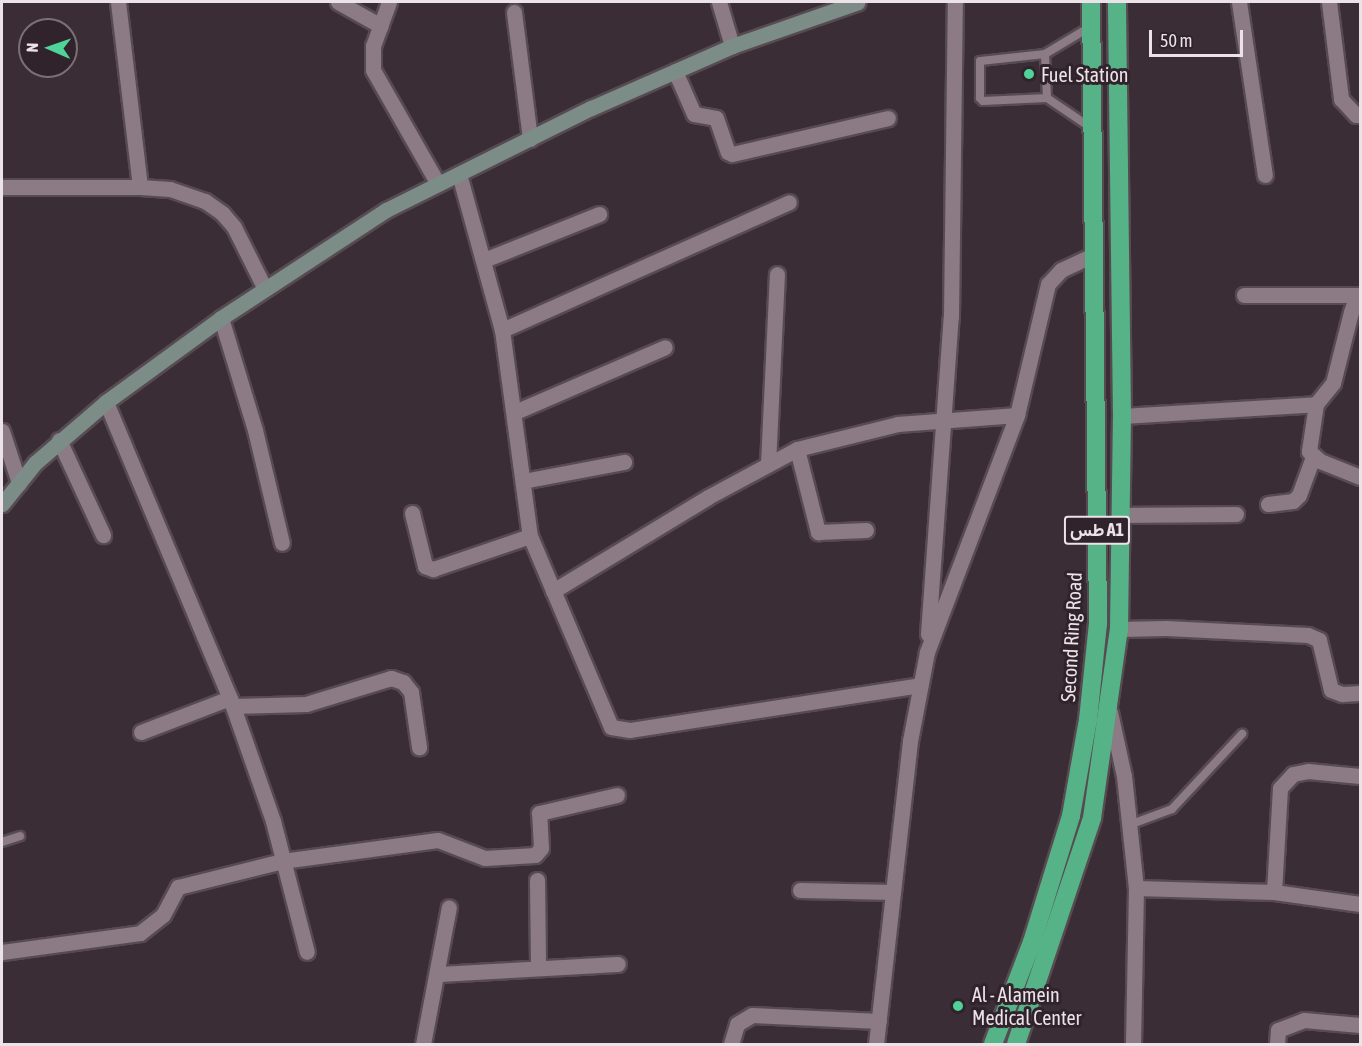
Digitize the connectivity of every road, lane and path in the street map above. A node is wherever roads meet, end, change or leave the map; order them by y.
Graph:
1 (118, 2) edge
2 (338, 2) edge
3 (389, 2) edge
4 (719, 2) edge
5 (851, 2) edge
6 (955, 2) edge
7 (1091, 2) edge
8 (1117, 2) edge
9 (1239, 2) edge
10 (1329, 2) edge
11 (514, 12) dead end
12 (1093, 25) junction
13 (381, 26) junction
14 (732, 46) junction
15 (1045, 54) junction
16 (675, 71) junction
17 (1047, 98) junction
18 (1360, 115) edge
19 (888, 117) dead end
20 (1090, 127) junction
21 (530, 139) junction
22 (459, 174) junction
23 (1265, 174) dead end
24 (438, 184) junction
25 (2, 187) edge
26 (140, 187) junction
27 (789, 202) dead end
28 (599, 214) dead end
29 (1091, 256) junction
30 (484, 260) junction
31 (777, 274) dead end
32 (265, 289) junction
33 (1244, 295) dead end
34 (1359, 295) edge
35 (221, 318) junction
36 (502, 330) junction
37 (665, 347) dead end
38 (106, 402) junction
39 (1316, 404) junction
40 (515, 412) junction
41 (1017, 416) junction
42 (1122, 416) junction
43 (944, 419) junction
44 (2, 431) edge
45 (59, 440) junction
46 (797, 450) junction
47 (1313, 457) junction
48 (624, 462) dead end
49 (768, 464) junction
50 (1360, 477) edge
51 (523, 481) junction
52 (19, 483) junction
53 (2, 504) edge
54 (1268, 504) dead end
55 (412, 513) dead end
56 (1236, 514) dead end
57 (1121, 515) junction
58 (866, 530) dead end
59 (104, 535) dead end
60 (530, 536) junction
61 (282, 543) dead end
62 (553, 591) junction
63 (1119, 629) junction
64 (927, 652) junction
65 (921, 685) junction
66 (1360, 693) edge
67 (231, 702) junction
68 (1110, 712) junction
69 (141, 732) dead end
70 (1242, 734) dead end
71 (419, 747) dead end
72 (1360, 776) edge
73 (616, 795) dead end
74 (1129, 825) junction
75 (20, 836) dead end
76 (2, 842) edge
77 (282, 861) junction
78 (537, 880) dead end
79 (1136, 888) junction
80 (800, 890) dead end
81 (893, 892) junction
82 (1274, 892) junction
83 (1360, 904) edge
84 (449, 907) dead end
85 (2, 952) edge
86 (307, 952) dead end
87 (618, 964) dead end
88 (538, 967) junction
89 (438, 974) junction
90 (879, 1021) junction
91 (1360, 1025) edge
92 (423, 1044) edge
93 (731, 1044) edge
94 (876, 1044) edge
95 (993, 1044) edge
96 (1016, 1044) edge
97 (1133, 1044) edge
98 (1277, 1044) edge

1 - 26 street
2 - 13 street
3 - 13 street
4 - 14 street
5 - 14 street
6 - 43 street
7 - 12 highway, Second Ring Road / طس A1
8 - 42 highway, طس A1
9 - 23 street
10 - 18 street
11 - 21 street
12 - 15 lane
12 - 20 highway, Second Ring Road / طس A1
13 - 24 street
14 - 16 street
15 - 17 lane
15 - 17 lane
16 - 19 street
16 - 21 street
17 - 20 lane
20 - 29 highway, Second Ring Road / طس A1
21 - 22 street
22 - 24 street
22 - 30 street
24 - 32 street
25 - 26 street
26 - 32 street
27 - 36 street
28 - 30 street
29 - 41 street
29 - 95 highway, Second Ring Road / طس A1
30 - 36 street
31 - 49 street
32 - 35 street
33 - 34 street
34 - 39 street
35 - 38 street
35 - 61 street
36 - 40 street
37 - 40 street
38 - 45 street
38 - 67 street
39 - 42 street
39 - 47 street
40 - 51 street
41 - 43 street
41 - 64 street
42 - 57 highway, طس A1
43 - 46 street
43 - 64 street
44 - 52 street
45 - 52 street
45 - 59 street
46 - 49 street
46 - 58 street
47 - 50 street
47 - 54 street
48 - 51 street
49 - 62 street
51 - 60 street
52 - 53 street
55 - 60 street
56 - 57 street
57 - 63 highway, طس A1
60 - 62 street
62 - 65 street
63 - 66 street
63 - 68 highway, طس A1
64 - 65 street
65 - 81 street
67 - 69 street
67 - 71 street
67 - 77 street
68 - 74 street
68 - 96 highway, طس A1
70 - 74 lane
72 - 82 street
73 - 77 street
74 - 79 street
75 - 76 lane
77 - 85 street
77 - 86 street
78 - 88 street
79 - 82 street
79 - 97 street
80 - 81 street
81 - 90 street
82 - 83 street
84 - 89 street
87 - 88 street
88 - 89 street
89 - 92 street
90 - 93 street
90 - 94 street
91 - 98 street

